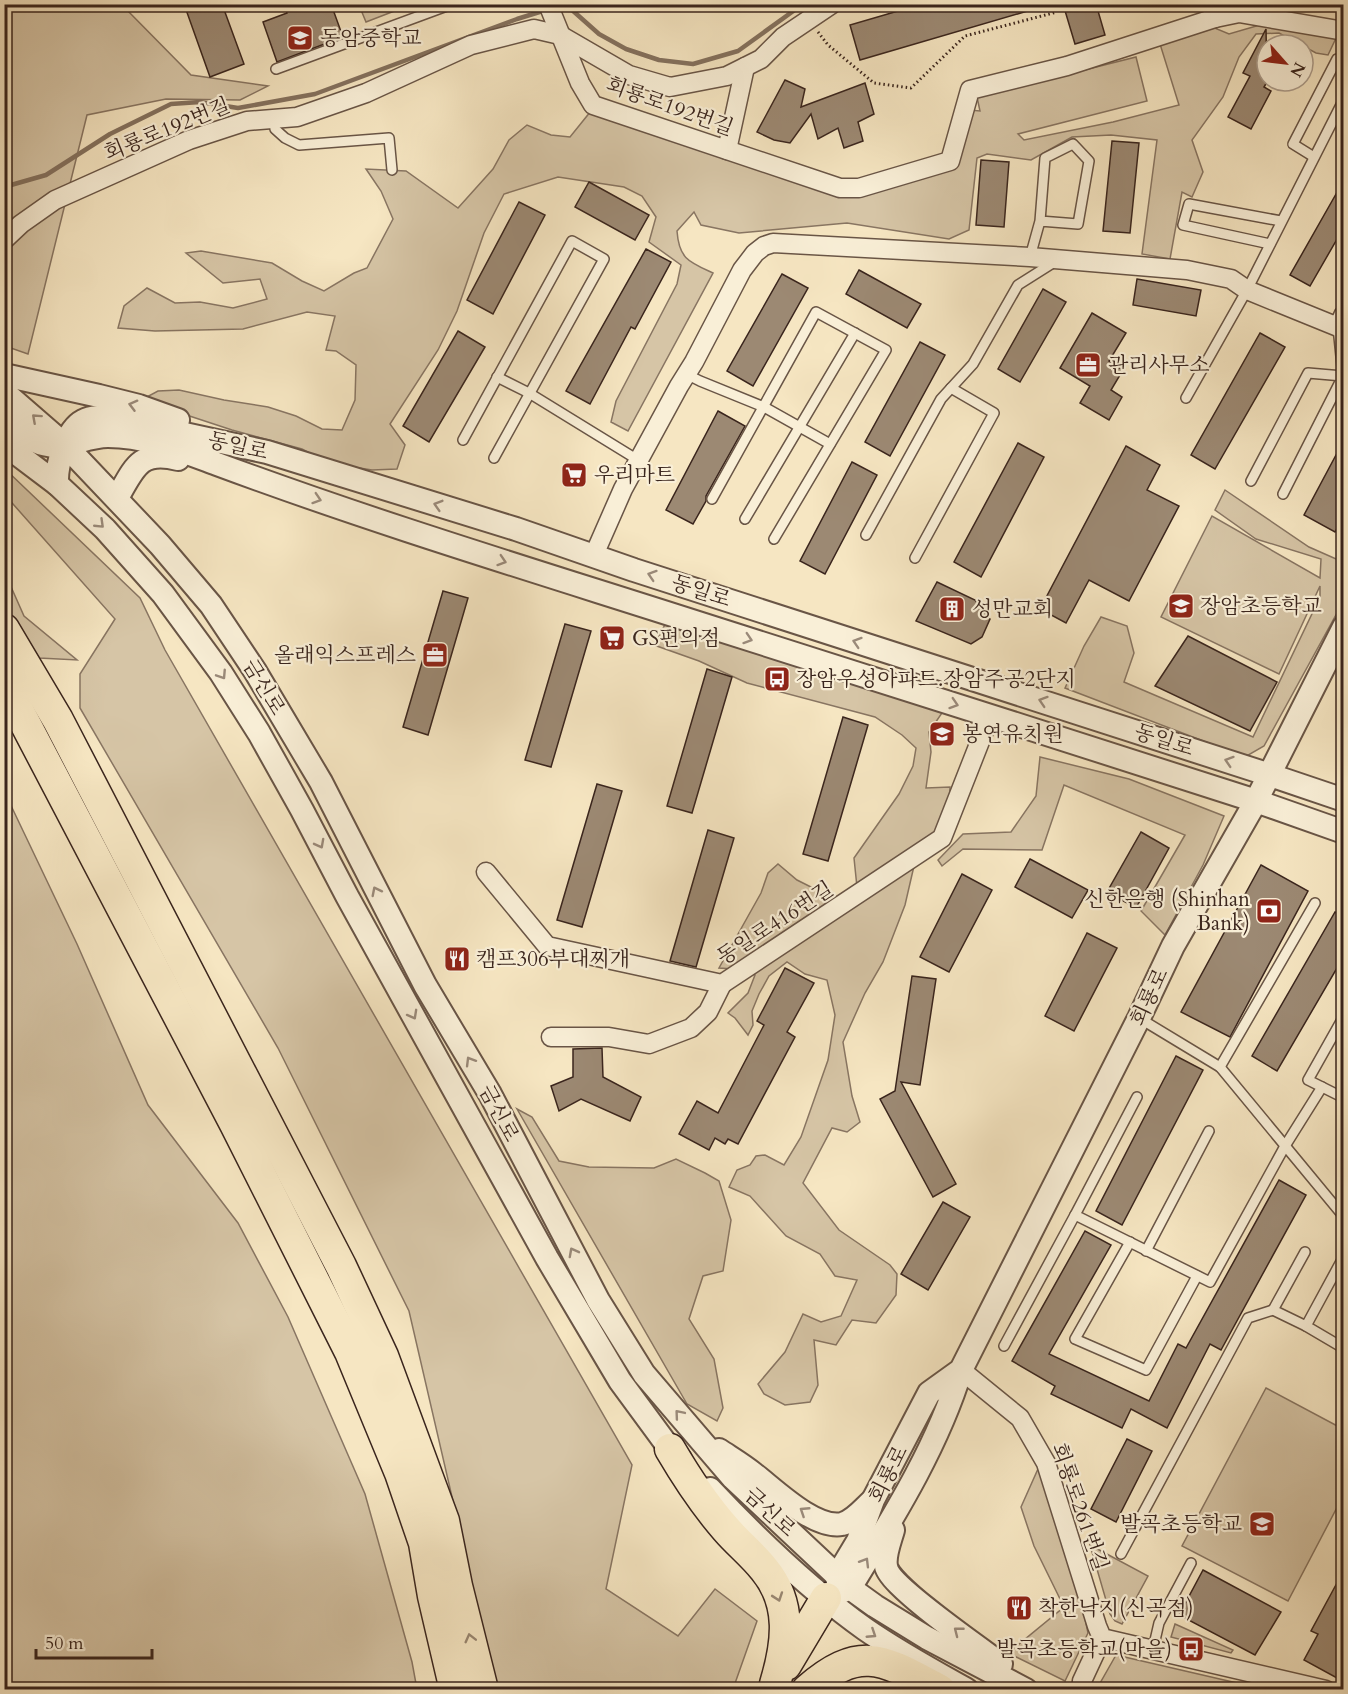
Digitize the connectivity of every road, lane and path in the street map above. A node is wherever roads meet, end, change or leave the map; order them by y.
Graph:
1 (452, 4) edge
2 (548, 4) edge
3 (832, 4) edge
4 (1213, 11) edge
5 (1057, 12) dead end
6 (810, 20) junction
7 (558, 31) junction
8 (1344, 31) edge
9 (1337, 59) dead end
10 (745, 67) junction
11 (276, 69) dead end
12 (1344, 99) edge
13 (274, 119) junction
14 (727, 150) junction
15 (1314, 157) junction
16 (392, 170) dead end
17 (1041, 221) junction
18 (1281, 221) junction
19 (4, 240) edge
20 (1270, 244) junction
21 (1030, 257) junction
22 (1058, 260) junction
23 (1247, 290) junction
24 (1341, 320) edge
25 (855, 333) junction
26 (686, 374) junction
27 (4, 375) edge
28 (497, 376) junction
29 (1343, 376) edge
30 (951, 388) junction
31 (4, 392) edge
32 (529, 393) junction
33 (1186, 398) dead end
34 (764, 407) junction
35 (4, 420) edge
36 (799, 426) junction
37 (463, 440) dead end
38 (4, 444) edge
39 (830, 444) junction
40 (65, 445) junction
41 (267, 452) junction
42 (494, 458) dead end
43 (638, 460) junction
44 (262, 480) junction
45 (1251, 481) dead end
46 (57, 484) junction
47 (1283, 494) dead end
48 (117, 498) junction
49 (712, 499) dead end
50 (745, 519) dead end
51 (866, 535) dead end
52 (774, 539) dead end
53 (594, 555) junction
54 (915, 558) dead end
55 (1344, 627) edge
56 (4, 629) edge
57 (4, 657) edge
58 (4, 683) edge
59 (4, 712) edge
60 (990, 716) junction
61 (1270, 775) junction
62 (1256, 801) junction
63 (1344, 801) edge
64 (1344, 832) edge
65 (486, 872) dead end
66 (1315, 903) dead end
67 (722, 984) junction
68 (1344, 1017) edge
69 (1139, 1018) junction
70 (550, 1037) dead end
71 (1220, 1067) junction
72 (1322, 1087) junction
73 (1137, 1097) dead end
74 (1344, 1098) edge
75 (241, 1121) junction
76 (1209, 1131) dead end
77 (1285, 1146) junction
78 (1075, 1215) junction
79 (1344, 1217) edge
80 (1130, 1242) junction
81 (1146, 1251) junction
82 (1305, 1252) dead end
83 (1344, 1256) edge
84 (1197, 1276) junction
85 (1273, 1310) junction
86 (1306, 1326) junction
87 (1344, 1339) edge
88 (1004, 1346) dead end
89 (961, 1370) junction
90 (697, 1436) junction
91 (670, 1449) junction
92 (873, 1500) junction
93 (902, 1502) junction
94 (1121, 1554) dead end
95 (1191, 1563) dead end
96 (445, 1591) junction
97 (838, 1592) junction
98 (1102, 1638) junction
99 (1153, 1649) junction
100 (782, 1688) edge
101 (455, 1689) edge
102 (483, 1689) edge
103 (807, 1689) edge
104 (940, 1689) edge
105 (967, 1689) edge
106 (1026, 1689) edge
107 (1040, 1689) edge
108 (1081, 1689) edge
109 (1326, 1689) edge

1 - 11 lane
2 - 7 street
3 - 6 street
4 - 8 street
4 - 14 street, 회룡로192번길
5 - 6 path
6 - 10 street
7 - 10 street
7 - 13 street, 회룡로192번길
7 - 14 street, 회룡로192번길
9 - 15 lane
10 - 14 street
12 - 15 lane
13 - 16 lane
13 - 19 street, 회룡로192번길
15 - 18 lane
17 - 17 lane
17 - 21 lane
18 - 20 lane
18 - 20 lane
20 - 23 lane
21 - 22 street
21 - 26 street
22 - 23 street
22 - 30 lane
23 - 24 street
23 - 33 lane
24 - 29 lane
25 - 34 lane
25 - 36 lane
25 - 39 lane
26 - 34 lane
26 - 43 street
41 -> 27 street
28 - 32 lane
28 - 32 lane
28 - 37 lane
29 - 45 lane
29 - 47 lane
30 - 51 lane
30 - 54 lane
40 -> 31 street
32 - 42 lane
32 - 43 lane
34 - 36 lane
34 - 49 lane
35 - 40 street
36 - 39 lane
36 - 50 lane
38 - 46 street
39 - 52 lane
40 - 41 street, 동일로
40 - 44 street, 동일로
40 - 46 street, 동일로
40 - 48 street, 금신로
53 -> 41 street, 동일로
43 - 53 street
44 - 48 street
44 -> 60 street, 동일로
46 -> 91 street, 금신로
90 -> 48 street, 금신로
61 -> 53 street, 동일로
55 - 61 street, 회룡로
56 - 96 highway
57 - 75 highway
58 - 75 highway
59 - 96 highway
60 - 62 street, 동일로
60 - 67 street, 동일로416번길
61 - 62 street, 회룡로
61 - 63 street, 동일로
62 - 64 street, 동일로
62 - 69 street, 회룡로
65 - 67 street, 동일로416번길
66 - 71 lane
67 - 70 street
68 - 72 lane
69 - 71 lane
69 - 89 street, 회룡로
71 - 77 lane
72 - 74 lane
72 - 77 lane
73 - 78 lane
75 - 96 highway
76 - 81 lane
77 - 79 lane
77 - 84 lane
78 - 80 lane
78 - 88 lane
80 - 81 lane
80 - 84 lane
81 - 84 lane
82 - 85 lane
83 - 86 lane
85 - 86 lane
85 - 94 lane
86 - 87 lane
89 - 92 street, 회룡로
89 - 93 street, 회룡로
89 - 98 street, 회룡로261번길
92 -> 90 street
90 - 97 street, 금신로
91 - 97 street, 금신로
91 -> 100 highway
92 - 97 street, 회룡로
97 -> 93 street, 회룡로
107 -> 93 street
95 - 99 lane
96 - 101 highway
102 -> 96 highway
97 - 100 highway
97 -> 105 street, 금신로
97 - 106 street, 금신로
98 - 99 street
98 - 108 street
99 - 109 street
103 - 104 highway

